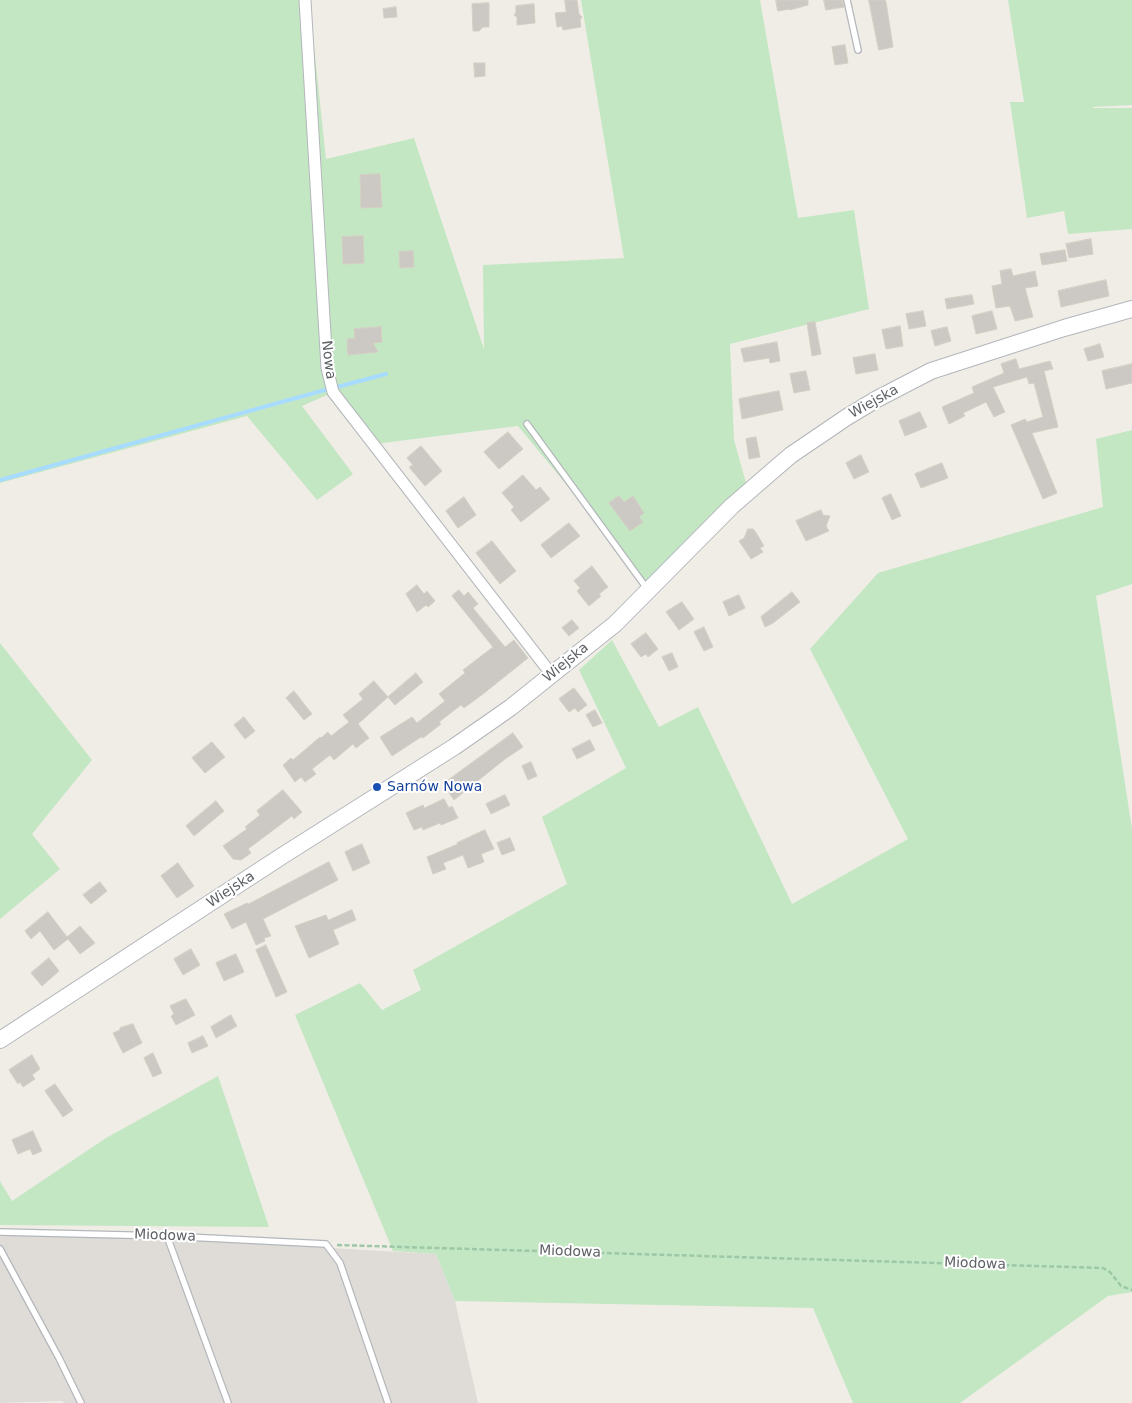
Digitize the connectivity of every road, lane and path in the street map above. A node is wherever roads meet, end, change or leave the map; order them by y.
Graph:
1 (305, 0) edge
2 (847, 0) edge
3 (858, 50) dead end
4 (1132, 309) edge
5 (527, 424) dead end
6 (649, 592) junction
7 (552, 675) junction
8 (0, 1040) edge
9 (0, 1232) edge
10 (167, 1236) junction
11 (326, 1244) junction
12 (0, 1249) edge
13 (1132, 1290) edge
14 (80, 1403) edge
15 (228, 1403) edge
16 (388, 1403) edge

1 - 7 street, Nowa
2 - 3 lane
4 - 6 street, Wiejska
5 - 6 lane
6 - 7 street, Wiejska
7 - 8 street, Wiejska
9 - 10 lane, Miodowa
10 - 11 lane, Miodowa
10 - 15 lane
11 - 13 path, Miodowa
11 - 16 lane
12 - 14 lane

